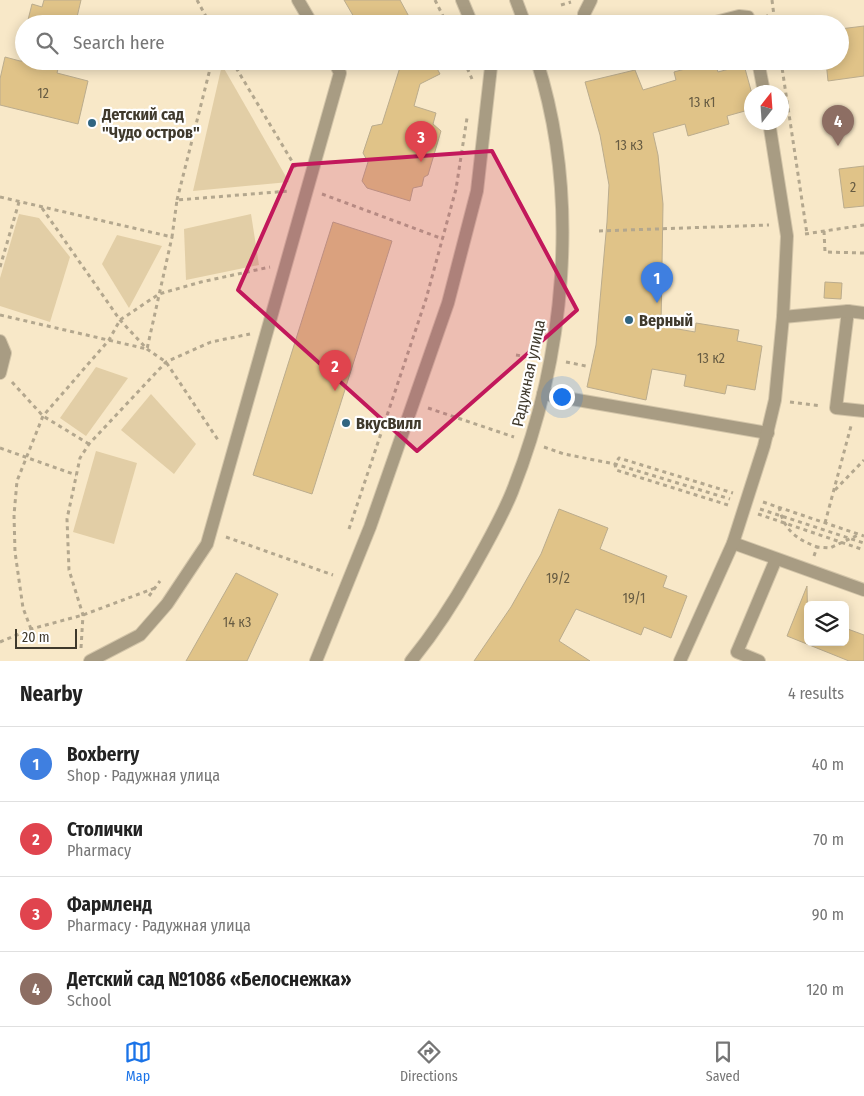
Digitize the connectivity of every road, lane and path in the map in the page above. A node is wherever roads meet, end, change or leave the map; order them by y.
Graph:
1 (197, 0) edge
2 (298, 0) edge
3 (436, 0) edge
4 (462, 0) edge
5 (516, 0) edge
6 (591, 0) edge
7 (772, 0) edge
8 (205, 15) edge
9 (307, 15) edge
10 (443, 15) edge
11 (468, 15) edge
12 (521, 15) edge
13 (584, 15) edge
14 (774, 15) edge
15 (210, 70) edge
16 (237, 70) edge
17 (338, 70) edge
18 (468, 70) edge
19 (491, 70) edge
20 (539, 70) edge
21 (760, 70) edge
22 (782, 70) edge
23 (763, 85) edge
24 (471, 88) dead end
25 (467, 116) dead end
26 (770, 130) edge
27 (309, 189) junction
28 (0, 197) edge
29 (177, 200) junction
30 (19, 202) junction
31 (41, 207) junction
32 (864, 225) edge
33 (787, 230) junction
34 (599, 231) dead end
35 (824, 231) junction
36 (807, 234) junction
37 (172, 237) junction
38 (442, 239) junction
39 (864, 253) edge
40 (288, 263) junction
41 (0, 268) edge
42 (159, 294) junction
43 (848, 311) junction
44 (864, 313) edge
45 (0, 315) edge
46 (783, 317) junction
47 (120, 320) junction
48 (268, 330) junction
49 (109, 340) junction
50 (0, 341) edge
51 (147, 349) junction
52 (166, 362) junction
53 (0, 371) edge
54 (543, 394) junction
55 (393, 398) junction
56 (775, 400) junction
57 (413, 404) junction
58 (836, 408) junction
59 (860, 411) edge
60 (43, 416) junction
61 (498, 432) dead end
62 (768, 432) junction
63 (89, 444) junction
64 (0, 448) edge
65 (564, 454) dead end
66 (27, 457) junction
67 (231, 460) junction
68 (864, 460) edge
69 (76, 475) junction
70 (683, 478) dead end
71 (681, 484) junction
72 (679, 490) dead end
73 (834, 491) junction
74 (746, 504) junction
75 (778, 507) dead end
76 (781, 515) junction
77 (825, 523) dead end
78 (211, 531) junction
79 (859, 534) dead end
80 (346, 538) dead end
81 (850, 538) junction
82 (733, 543) junction
83 (864, 543) edge
84 (817, 547) junction
85 (776, 559) junction
86 (337, 566) dead end
87 (809, 571) junction
88 (165, 573) dead end
89 (334, 575) junction
90 (186, 576) junction
91 (330, 584) dead end
92 (155, 588) junction
93 (864, 590) edge
94 (146, 601) dead end
95 (83, 615) junction
96 (31, 629) junction
97 (0, 642) edge
98 (90, 645) dead end
99 (735, 657) edge
100 (90, 661) edge
101 (316, 661) edge
102 (411, 661) edge
103 (680, 661) edge
104 (758, 661) edge

1 - 8 path
2 - 9 street
3 - 10 path
4 - 11 street
5 - 12 street
6 - 13 street
7 - 14 path
15 - 29 path
16 - 27 path
17 - 27 street
18 - 24 path
19 - 57 street
20 - 54 street, Радужная улица
21 - 23 street
22 - 36 path
25 - 38 path
26 - 33 street
27 - 29 path
27 - 38 path
27 - 40 street
28 - 30 path
29 - 37 path
30 - 31 path
30 - 41 path
31 - 37 path
31 - 47 path
32 - 35 path
33 - 34 path
33 - 36 path
33 - 46 street
35 - 36 path
35 - 39 path
37 - 42 path
38 - 55 path
40 - 42 path
40 - 48 street
42 - 47 path
42 - 51 path
43 - 44 street
43 - 46 street
43 - 58 street
45 - 49 path
46 - 56 street
47 - 49 path
47 - 51 path
48 - 52 path
48 - 67 street
49 - 51 path
49 - 60 path
50 - 53 street
51 - 52 path
52 - 63 path
52 - 67 path
53 - 60 path
54 - 62 street
54 - 102 street, Радужная улица
55 - 57 path
55 - 80 path
56 - 58 path
56 - 62 street
57 - 61 path
57 - 101 street
58 - 59 street
59 - 73 path
60 - 63 path
60 - 66 path
62 - 74 street
63 - 69 path
64 - 66 path
65 - 71 path
66 - 69 path
66 - 96 path
67 - 78 street
68 - 73 path
69 - 95 path
70 - 71 path
71 - 72 path
71 - 74 path
73 - 77 path
74 - 76 path
74 - 82 street
75 - 76 path
76 - 81 path
76 - 84 path
78 - 89 path
78 - 90 street
79 - 81 path
81 - 83 path
81 - 84 path
82 - 85 street
82 - 103 street
84 - 87 path
85 - 87 street
85 - 99 street
86 - 89 path
87 - 93 street
88 - 92 path
89 - 91 path
90 - 92 path
90 - 100 street
92 - 94 path
92 - 95 path
95 - 96 path
95 - 98 path
96 - 97 path
99 - 104 street

